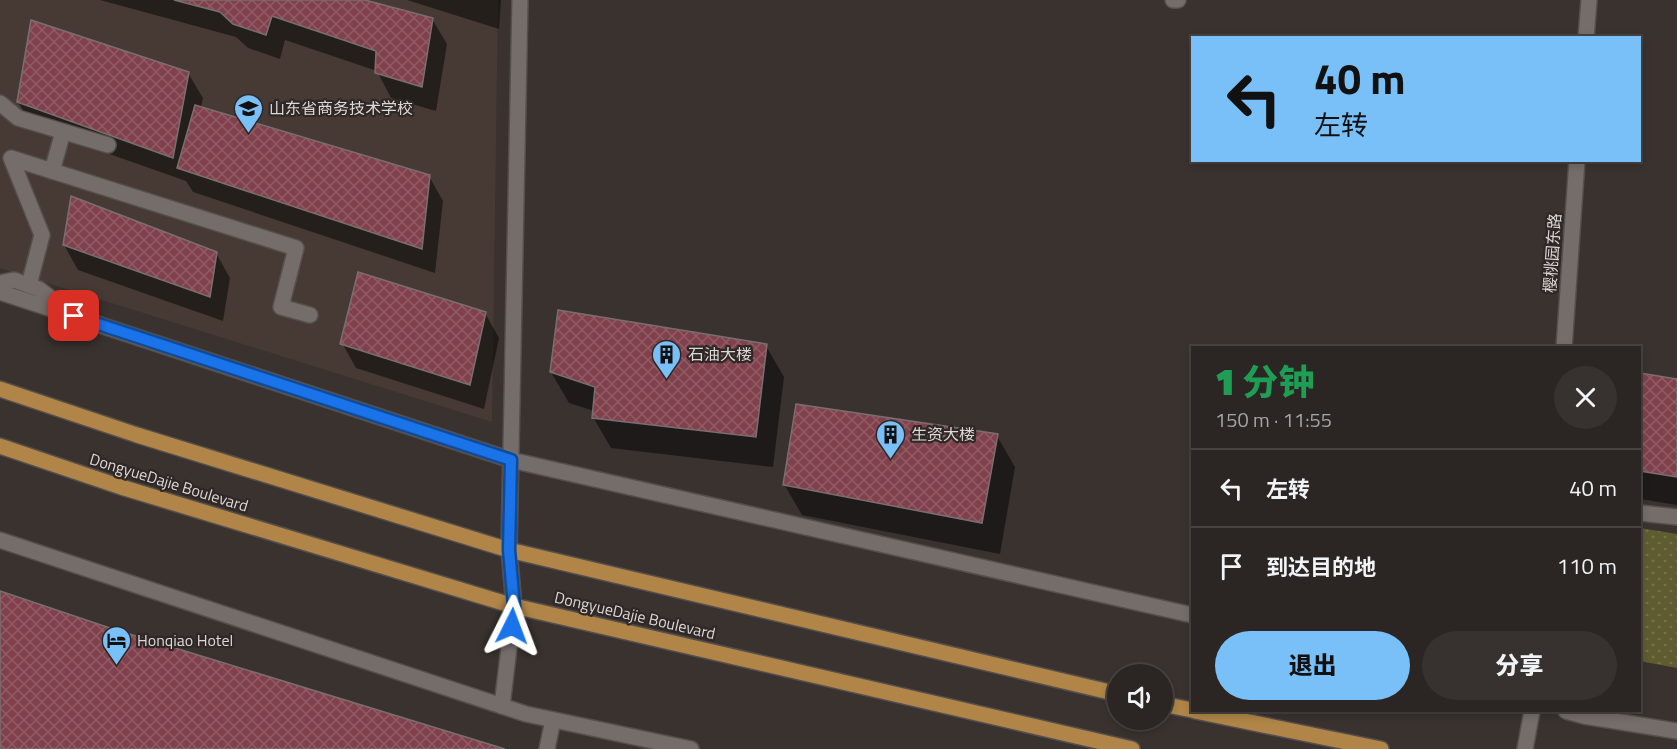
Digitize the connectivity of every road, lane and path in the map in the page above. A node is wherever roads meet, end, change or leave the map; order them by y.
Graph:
1 (520, 0) edge
2 (1173, 0) edge
3 (1178, 0) edge
4 (1589, 0) edge
5 (1586, 36) edge
6 (0, 103) edge
7 (63, 132) junction
8 (108, 145) dead end
9 (1577, 162) edge
10 (52, 171) junction
11 (0, 283) edge
12 (30, 285) junction
13 (0, 292) edge
14 (52, 309) junction
15 (310, 315) dead end
16 (1564, 346) edge
17 (0, 389) edge
18 (0, 446) edge
19 (511, 460) junction
20 (1641, 513) edge
21 (1677, 517) edge
22 (0, 540) edge
23 (509, 550) junction
24 (514, 606) junction
25 (1191, 615) edge
26 (1107, 691) edge
27 (502, 706) junction
28 (1173, 706) edge
29 (1191, 710) edge
30 (1199, 712) edge
31 (1532, 712) edge
32 (1570, 712) edge
33 (553, 720) junction
34 (1677, 730) edge
35 (547, 749) edge
36 (691, 749) edge
37 (1132, 749) edge
38 (1381, 749) edge
39 (1525, 749) edge

1 - 19 street
2 - 3 street
4 - 5 street
6 - 7 street
7 - 8 street
7 - 10 street
9 - 16 street, 樱桃园东路
10 - 12 street
10 - 15 street
11 - 12 street
12 - 14 street
13 - 14 street
14 - 19 street
17 - 23 main road, DongyueDajie Boulevard
18 - 24 main road, DongyueDajie Boulevard
19 - 23 street
19 - 25 street
20 - 21 street
22 - 27 street
23 - 24 street
23 - 26 main road, DongyueDajie Boulevard
24 - 27 street
24 - 37 main road, DongyueDajie Boulevard
27 - 33 street
28 - 29 main road
30 - 38 main road
31 - 39 street
32 - 34 street
33 - 35 street
33 - 36 street

